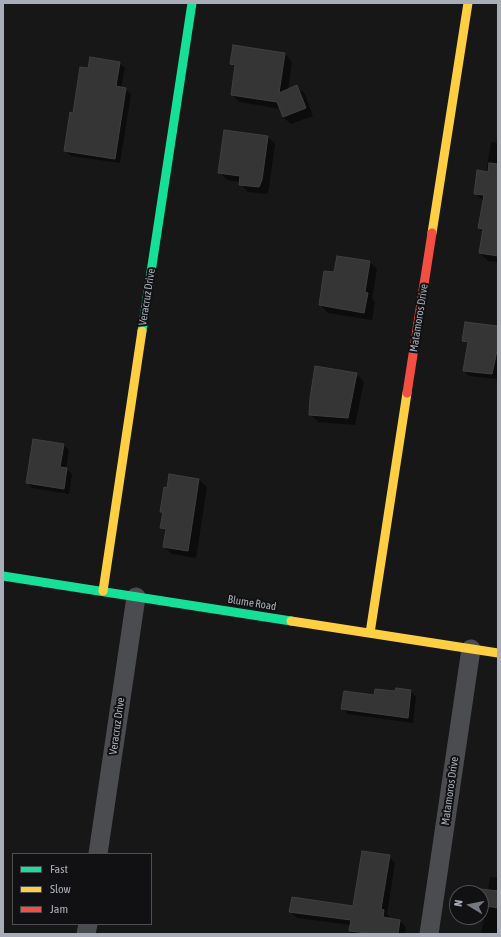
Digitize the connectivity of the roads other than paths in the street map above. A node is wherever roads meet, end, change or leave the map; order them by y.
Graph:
1 (192, 3) edge
2 (468, 3) edge
3 (3, 576) edge
4 (103, 591) junction
5 (136, 597) junction
6 (370, 633) junction
7 (470, 649) junction
8 (498, 653) edge
9 (98, 853) edge
10 (429, 934) edge

1 - 4 street, Veracruz Drive
2 - 6 street, Matamoros Drive
3 - 4 street, Blume Road
4 - 5 street, Blume Road
5 - 6 street, Blume Road
5 - 9 street, Veracruz Drive
6 - 7 street, Blume Road
7 - 8 street, Blume Road
7 - 10 street, Matamoros Drive

